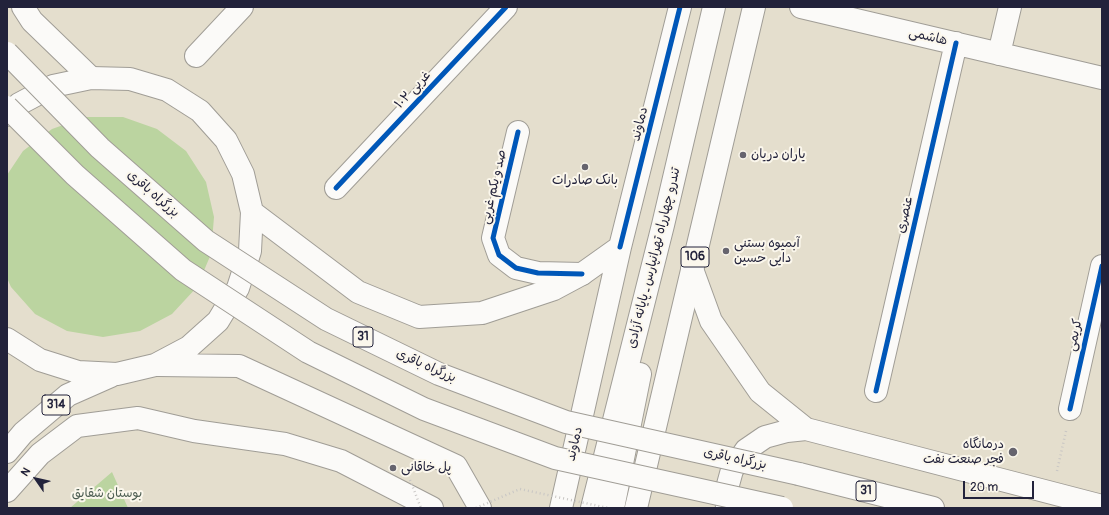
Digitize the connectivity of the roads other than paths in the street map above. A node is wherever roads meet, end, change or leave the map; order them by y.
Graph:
1 (23, 7) edge
2 (242, 7) edge
3 (506, 7) edge
4 (680, 7) edge
5 (714, 7) edge
6 (725, 7) edge
7 (754, 7) edge
8 (801, 7) edge
9 (1010, 7) edge
10 (956, 43) junction
11 (7, 53) edge
12 (999, 54) junction
13 (196, 56) dead end
14 (92, 78) junction
15 (1102, 78) edge
16 (7, 107) edge
17 (7, 115) edge
18 (518, 132) dead end
19 (336, 188) dead end
20 (252, 212) junction
21 (620, 247) junction
22 (1102, 266) edge
23 (692, 269) junction
24 (582, 274) junction
25 (7, 339) edge
26 (155, 365) junction
27 (117, 374) junction
28 (876, 391) dead end
29 (1070, 409) road end
30 (806, 429) junction
31 (7, 452) edge
32 (7, 491) edge
33 (1102, 506) edge
34 (432, 508) edge
35 (480, 508) edge
36 (561, 508) edge
37 (592, 508) edge
38 (613, 508) edge
39 (636, 508) edge
40 (726, 508) edge
41 (782, 508) edge
42 (933, 508) edge

1 - 14 main road
2 - 13 main road
3 - 19 main road, ۱۰۲ غربی
4 - 21 main road, دماوند
5 - 37 main road, تندرو چهارراه تهرانپارس ـ پایانه آزادی
6 - 38 main road
7 - 23 main road, 106
8 - 10 main road, هاشمی
9 - 12 main road
10 - 12 main road, هاشمی
10 - 28 main road, عنصری
11 - 42 main road, بزرگراه باقری / 31, bridge
12 - 15 main road, هاشمی
14 - 17 main road
14 - 20 main road
16 - 41 main road, bridge
18 - 24 main road, صد و یکم غربی
20 - 24 main road
20 - 26 main road
21 - 24 main road
21 - 36 main road, دماوند
22 - 29 main road, کریمی
23 - 30 main road
23 - 39 main road, 106
25 - 27 main road
26 - 27 main road
26 - 35 main road
27 - 31 main road, 314
30 - 33 main road
30 - 40 main road
32 - 34 main road

